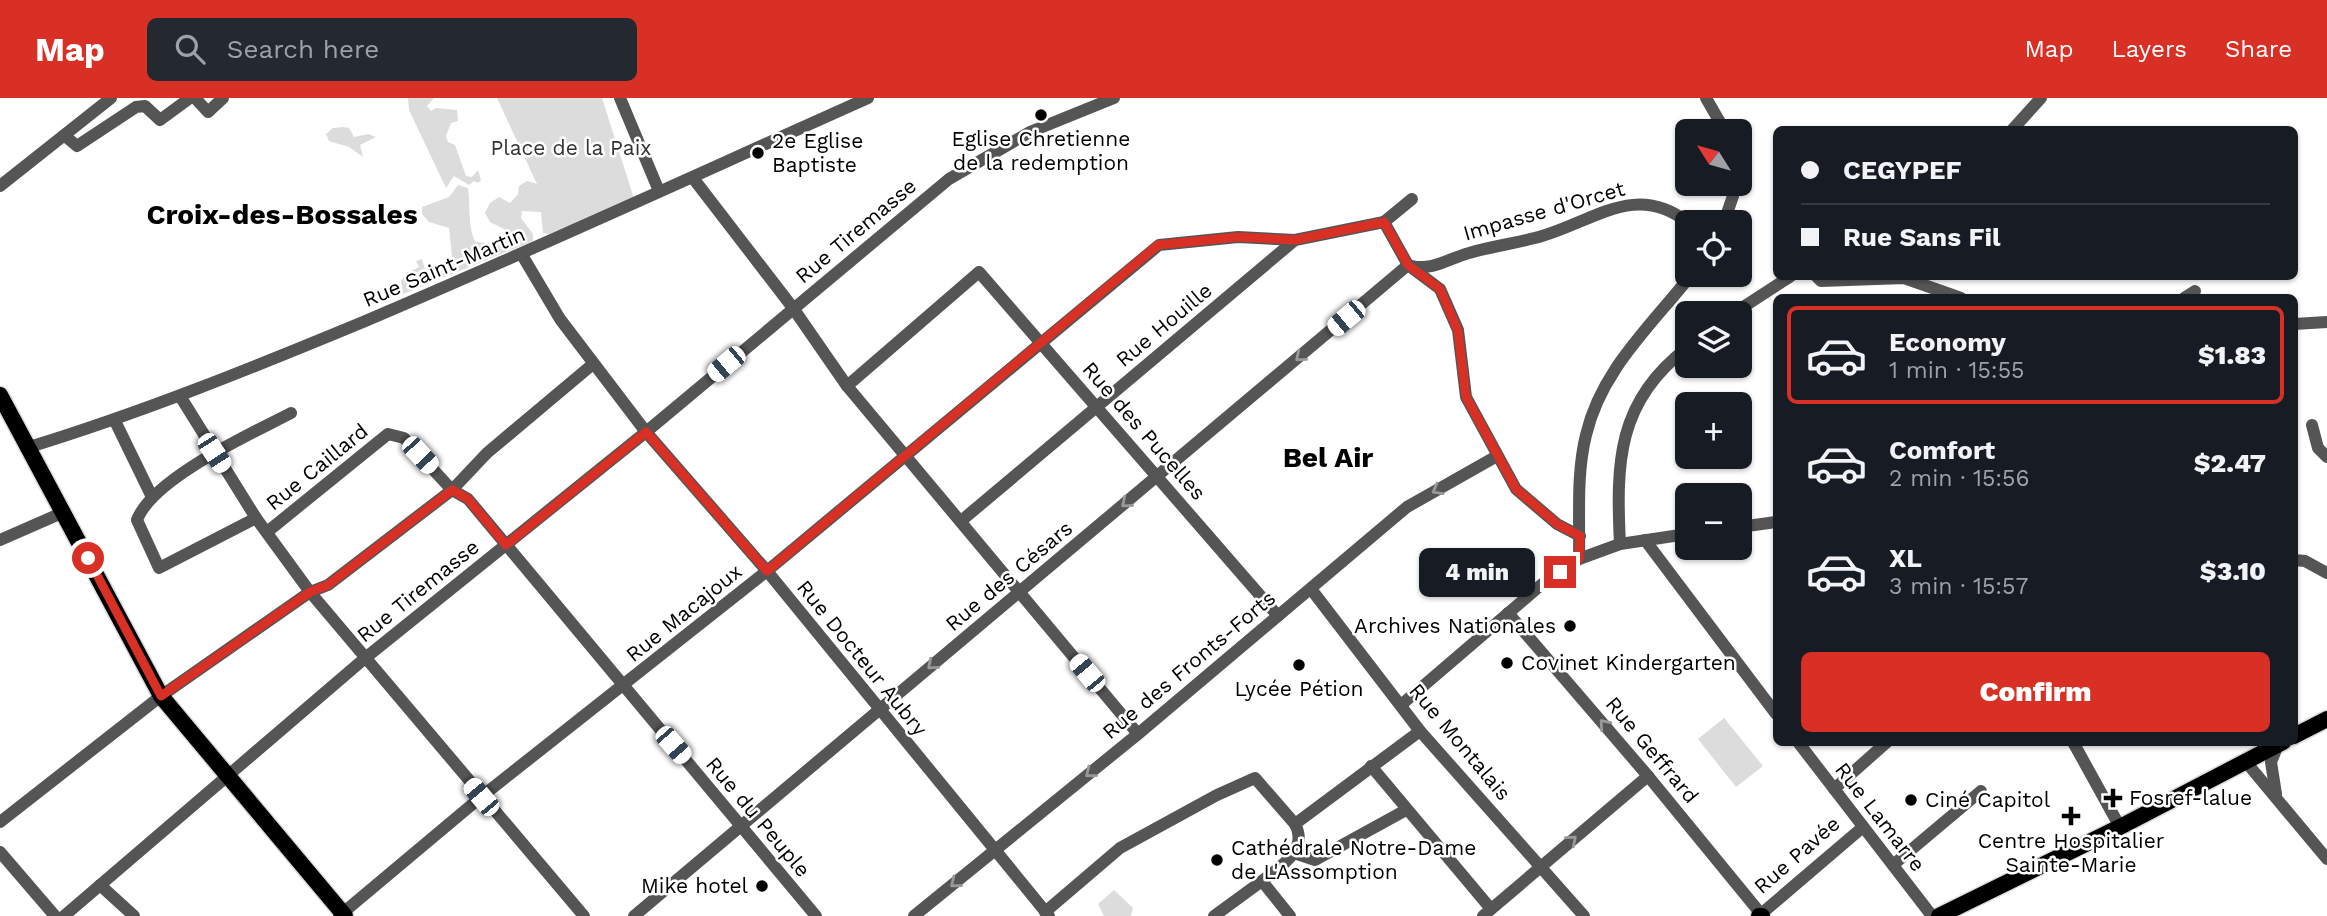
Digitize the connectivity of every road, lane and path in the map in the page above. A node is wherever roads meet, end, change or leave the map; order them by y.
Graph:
1 (111, 98) edge
2 (193, 98) edge
3 (223, 98) edge
4 (620, 98) edge
5 (868, 98) edge
6 (1114, 98) edge
7 (1706, 98) edge
8 (2041, 98) edge
9 (1718, 119) edge
10 (2015, 126) edge
11 (65, 136) junction
12 (693, 177) junction
13 (0, 186) edge
14 (659, 191) junction
15 (1412, 199) dead end
16 (1675, 214) edge
17 (1384, 222) junction
18 (1295, 240) junction
19 (522, 255) junction
20 (1408, 265) junction
21 (1785, 280) edge
22 (1820, 280) edge
23 (1849, 280) edge
24 (1910, 280) edge
25 (1681, 287) edge
26 (1950, 294) edge
27 (1752, 301) edge
28 (793, 308) junction
29 (2327, 322) edge
30 (2298, 324) edge
31 (1040, 341) junction
32 (1675, 360) edge
33 (593, 364) junction
34 (847, 386) junction
35 (0, 395) edge
36 (180, 396) junction
37 (1097, 408) junction
38 (291, 413) dead end
39 (115, 421) junction
40 (2312, 425) dead end
41 (646, 432) junction
42 (26, 448) junction
43 (214, 453) junction
44 (904, 454) junction
45 (1497, 456) junction
46 (2327, 457) edge
47 (1158, 477) junction
48 (452, 490) junction
49 (152, 497) junction
50 (64, 512) junction
51 (256, 518) junction
52 (961, 521) junction
53 (1773, 522) edge
54 (1752, 525) edge
55 (267, 532) junction
56 (1580, 536) junction
57 (1675, 536) edge
58 (0, 540) edge
59 (1645, 540) junction
60 (1620, 544) junction
61 (506, 545) junction
62 (1579, 559) junction
63 (2298, 560) edge
64 (2326, 570) edge
65 (767, 571) junction
66 (1311, 589) junction
67 (310, 592) junction
68 (1019, 592) junction
69 (1508, 613) junction
70 (1278, 616) junction
71 (364, 659) junction
72 (622, 686) junction
73 (161, 696) junction
74 (1401, 705) junction
75 (879, 709) junction
76 (1773, 709) edge
77 (2327, 719) edge
78 (1420, 731) junction
79 (1138, 734) junction
80 (2298, 734) edge
81 (1801, 746) edge
82 (1882, 746) edge
83 (2075, 746) edge
84 (2275, 746) edge
85 (2280, 746) edge
86 (2246, 762) junction
87 (1371, 766) junction
88 (225, 775) junction
89 (1648, 776) junction
90 (1834, 789) junction
91 (1981, 791) dead end
92 (481, 797) junction
93 (2277, 798) junction
94 (1406, 810) junction
95 (0, 822) edge
96 (740, 824) junction
97 (1295, 824) junction
98 (1863, 827) junction
99 (2120, 827) junction
100 (995, 850) junction
101 (0, 852) edge
102 (1294, 853) junction
103 (2327, 859) edge
104 (1893, 865) junction
105 (1542, 866) junction
106 (1262, 881) junction
107 (100, 886) junction
108 (1487, 913) edge
109 (1047, 914) edge
110 (342, 915) edge
111 (1761, 915) edge
112 (64, 916) edge
113 (134, 916) edge
114 (584, 916) edge
115 (634, 916) edge
116 (816, 916) edge
117 (914, 916) edge
118 (1214, 916) edge
119 (1290, 916) edge
120 (1584, 916) edge
121 (1932, 916) edge
122 (1939, 916) edge

1 - 11 street
2 - 3 street
2 - 11 street
4 - 14 street
5 - 12 street, Rue Saint-Martin
6 - 28 street, Rue Tiremasse
7 - 9 street
8 - 10 street
11 - 13 street
12 - 14 street, Rue Saint-Martin
12 - 28 street
14 - 19 street, Rue Saint-Martin
15 - 17 street
16 - 20 street, Impasse d'Orcet
17 - 18 street, Rue Macajoux
17 - 20 street
18 - 31 street, Rue Macajoux
18 - 37 street, Rue Houille
19 - 33 street, Rue Docteur Aubry
19 - 36 street, Rue Saint-Martin
20 - 45 street
20 -> 47 street, Rue des Césars
21 - 27 street
22 - 23 street
24 - 26 street
25 - 56 street
28 - 34 street
28 - 41 street, Rue Tiremasse
29 - 30 street
31 - 34 street, Rue des Pucelles
31 - 37 street, Rue des Pucelles
31 - 44 street, Rue Macajoux
32 - 60 street
33 - 41 street, Rue Docteur Aubry
33 - 48 street
34 - 44 street
35 - 42 main road
36 - 39 street, Rue Saint-Martin
36 - 43 street
37 - 47 street, Rue des Pucelles
37 - 52 street, Rue Houille
38 - 43 street
39 - 42 street, Rue Saint-Martin
39 - 49 street
40 - 46 street
41 - 61 street, Rue Tiremasse
41 - 65 street, Rue Docteur Aubry
42 - 50 main road
43 - 49 street
43 - 51 street
44 - 52 street
44 - 65 street, Rue Macajoux
45 - 56 street
45 -> 66 street, Rue des Fronts-Forts
47 -> 68 street, Rue des Césars
47 - 70 street, Rue des Pucelles
48 - 55 street, Rue Caillard
48 - 61 street, Rue du Peuple
48 - 67 street
49 - 51 street
50 - 58 street
50 - 73 main road
51 - 55 street
52 - 68 street
53 - 54 street
55 - 67 street
56 - 62 street
57 - 59 street
59 - 60 street
59 - 76 street
60 - 62 street
61 - 71 street, Rue Tiremasse
61 - 72 street, Rue du Peuple
62 - 69 street
63 - 64 street
65 - 72 street, Rue Macajoux
65 - 75 street, Rue Docteur Aubry
66 - 70 street, Rue des Fronts-Forts
66 - 74 street, Rue Montalais
67 - 71 street
67 - 73 street
68 -> 75 street, Rue des Césars
68 - 79 street
69 - 74 street
89 -> 69 street, Rue Geffrard
70 - 79 street, Rue des Fronts-Forts
71 - 88 street, Rue Tiremasse
71 - 92 street
72 - 92 street, Rue Macajoux
72 - 96 street, Rue du Peuple
73 - 88 main road
73 - 95 street
74 - 78 street, Rue Montalais
75 - 96 street, Rue des Césars
75 - 100 street, Rue Docteur Aubry
77 - 80 main road
78 - 87 street
78 - 105 street, Rue Montalais
79 -> 100 street, Rue des Fronts-Forts
81 - 90 street, Rue Lamarre
82 - 90 street
83 - 99 street
84 - 86 main road
85 - 93 street
86 - 93 street
86 - 99 main road
87 - 94 street
87 - 97 street
88 - 107 street, Rue Tiremasse
88 - 110 main road
105 -> 89 street
89 - 111 street, Rue Geffrard
90 - 98 street, Rue Lamarre
91 - 104 street
92 - 110 street, Rue Macajoux
92 - 114 street
93 - 103 street
94 - 102 street
94 - 108 street
96 - 115 street, Rue des Césars
96 - 116 street, Rue du Peuple
97 - 102 street
97 - 109 street
98 - 104 street, Rue Lamarre
98 - 111 street, Rue Pavée
99 - 122 main road
100 - 109 street, Rue Docteur Aubry
100 -> 117 street, Rue des Fronts-Forts
101 - 112 street
102 - 106 street
104 - 121 street, Rue Lamarre
105 - 108 street
105 - 120 street, Rue Montalais
106 - 118 street
106 - 119 street
107 - 112 street, Rue Tiremasse
107 - 113 street

